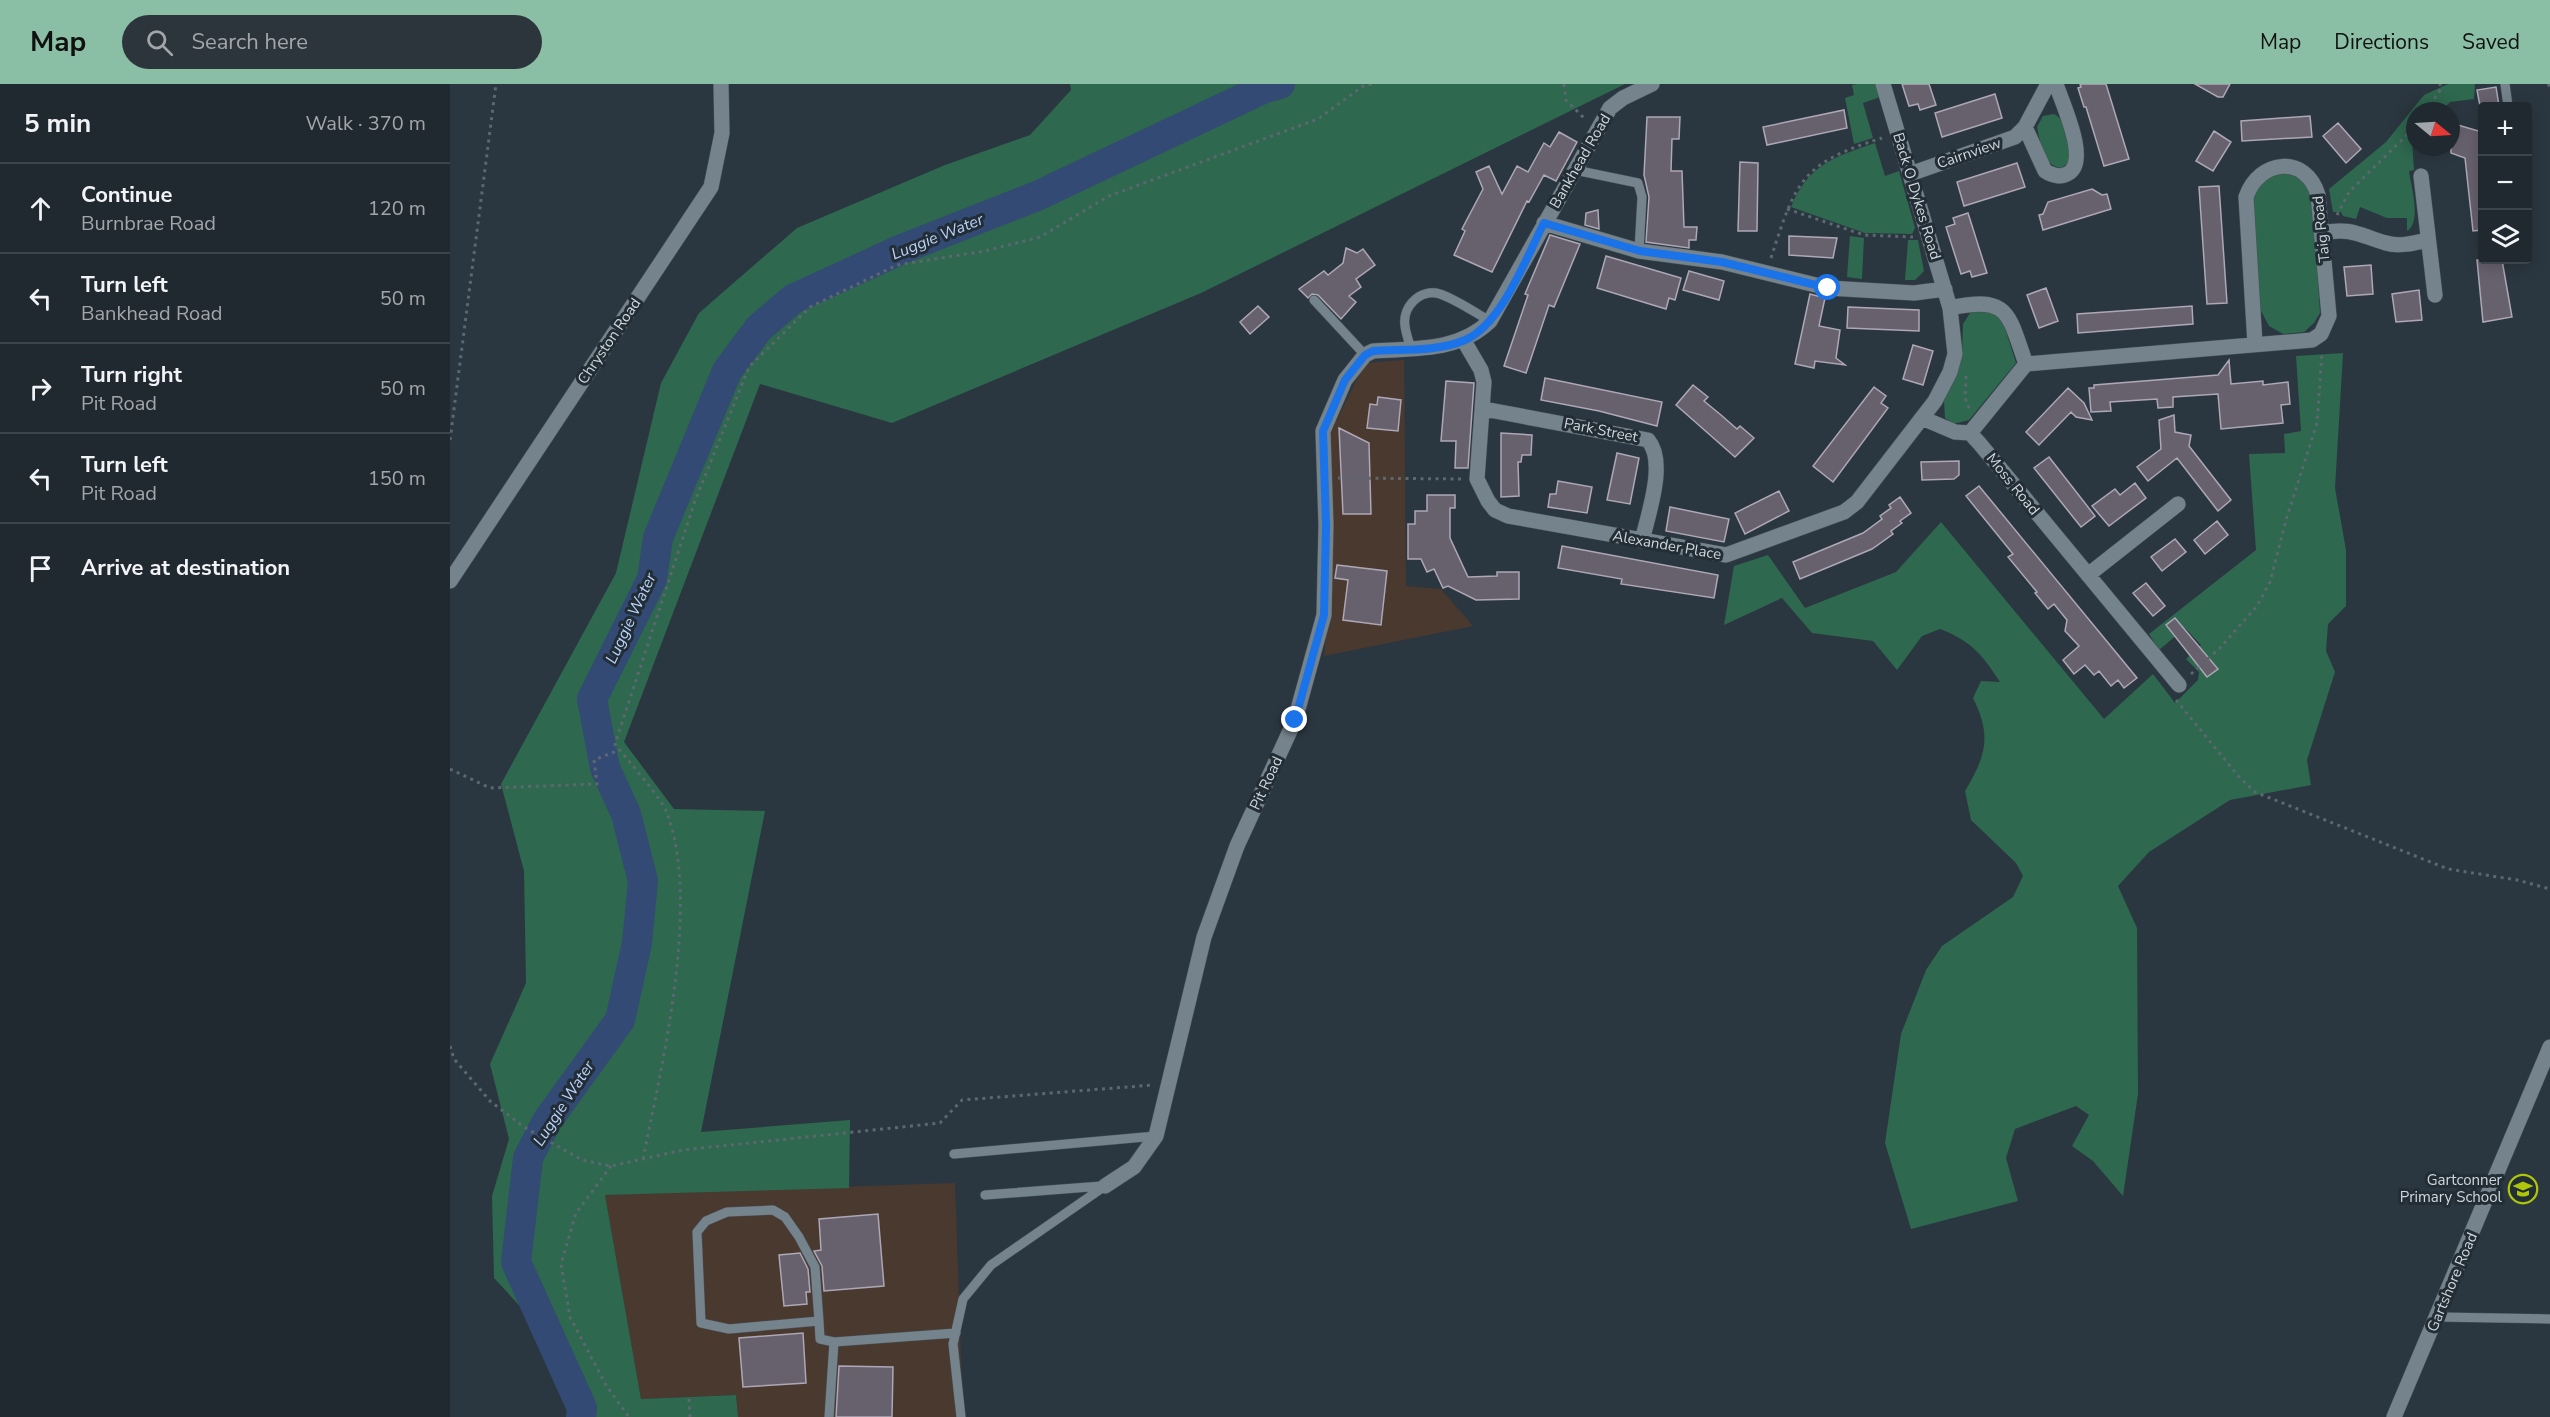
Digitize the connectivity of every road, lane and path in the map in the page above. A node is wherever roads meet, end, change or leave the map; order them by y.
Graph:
1 (496, 84) edge
2 (721, 84) edge
3 (1373, 84) edge
4 (1564, 84) edge
5 (1652, 84) edge
6 (1883, 84) edge
7 (2048, 84) edge
8 (2056, 84) edge
9 (2440, 84) edge
10 (2505, 84) edge
11 (2432, 102) edge
12 (2507, 102) edge
13 (1580, 116) dead end
14 (2025, 127) junction
15 (1899, 133) junction
16 (2406, 136) edge
17 (1575, 170) junction
18 (1910, 174) junction
19 (2421, 176) dead end
20 (1787, 209) junction
21 (1544, 223) junction
22 (2329, 232) junction
23 (1887, 236) junction
24 (1930, 237) junction
25 (2428, 240) junction
26 (1887, 242) dead end
27 (1640, 251) junction
28 (1766, 274) junction
29 (1945, 289) junction
30 (2434, 295) dead end
31 (1314, 300) dead end
32 (1950, 308) junction
33 (1490, 321) junction
34 (2321, 334) junction
35 (1464, 340) junction
36 (2255, 344) junction
37 (1411, 349) junction
38 (1955, 354) junction
39 (1365, 355) junction
40 (2026, 364) junction
41 (1484, 409) junction
42 (1922, 417) junction
43 (1980, 418) junction
44 (1970, 433) junction
45 (450, 440) edge
46 (1325, 478) junction
47 (1477, 479) junction
48 (2178, 504) dead end
49 (1642, 542) junction
50 (2088, 575) junction
51 (450, 581) edge
52 (2179, 685) junction
53 (620, 750) junction
54 (450, 769) edge
55 (2550, 889) edge
56 (450, 1046) edge
57 (2550, 1047) edge
58 (1170, 1084) junction
59 (1156, 1136) junction
60 (954, 1154) dead end
61 (643, 1159) junction
62 (611, 1166) junction
63 (1105, 1186) junction
64 (985, 1195) dead end
65 (2438, 1317) junction
66 (2550, 1319) edge
67 (819, 1321) junction
68 (956, 1333) junction
69 (834, 1342) junction
70 (689, 1398) dead end
71 (629, 1417) edge
72 (690, 1417) edge
73 (829, 1417) edge
74 (961, 1417) edge
75 (2394, 1417) edge

1 - 45 path
2 - 51 street, Chryston Road
3 - 53 path
4 - 13 path
5 - 17 street, Bankhead Road
6 - 15 street, Back O Dykes Road
7 - 14 street, Cairnview
8 - 14 street
9 - 11 path
10 - 12 lane
14 - 18 street, Cairnview
15 - 18 street, Back O Dykes Road
15 - 20 path
16 - 22 path
17 - 21 street, Bankhead Road
17 - 27 lane
18 - 24 street, Back O Dykes Road
19 - 25 street
20 - 23 path
20 - 28 path
21 - 27 street
21 - 33 street, Bankhead Road
22 - 25 street
22 - 34 street, Taig Road
22 - 36 street, Taig Road
23 - 24 path
23 - 26 path
24 - 29 street, Back O Dykes Road
25 - 30 street
27 - 28 street
28 - 29 street
29 - 32 street, Back O Dykes Road
31 - 39 lane
32 - 38 street, Alexander Place
32 - 40 street
33 - 35 street, Bankhead Road
33 - 37 lane
34 - 36 street
34 - 52 path
35 - 37 street
35 - 41 street
36 - 40 street
37 - 39 street
38 - 42 street, Alexander Place
38 - 43 path
39 - 46 street, Pit Road
40 - 43 street
41 - 47 street
41 - 49 street, Park Street
42 - 44 street
42 - 49 street, Alexander Place
43 - 44 street
44 - 50 street, Moss Road
46 - 47 path
46 - 58 street, Pit Road
47 - 49 street, Alexander Place
48 - 50 street
50 - 52 street, Moss Road
52 - 55 path
53 - 54 path
53 - 61 path
56 - 62 path
57 - 65 street, Gartshore Road
58 - 59 street, Pit Road
58 - 61 path
59 - 60 lane
59 - 63 street, Pit Road
61 - 62 path
62 - 71 path
63 - 64 lane
63 - 68 lane
65 - 66 lane
65 - 75 street, Gartshore Road
67 - 67 lane
67 - 69 lane
68 - 69 lane
68 - 74 lane
69 - 73 lane
70 - 72 path

